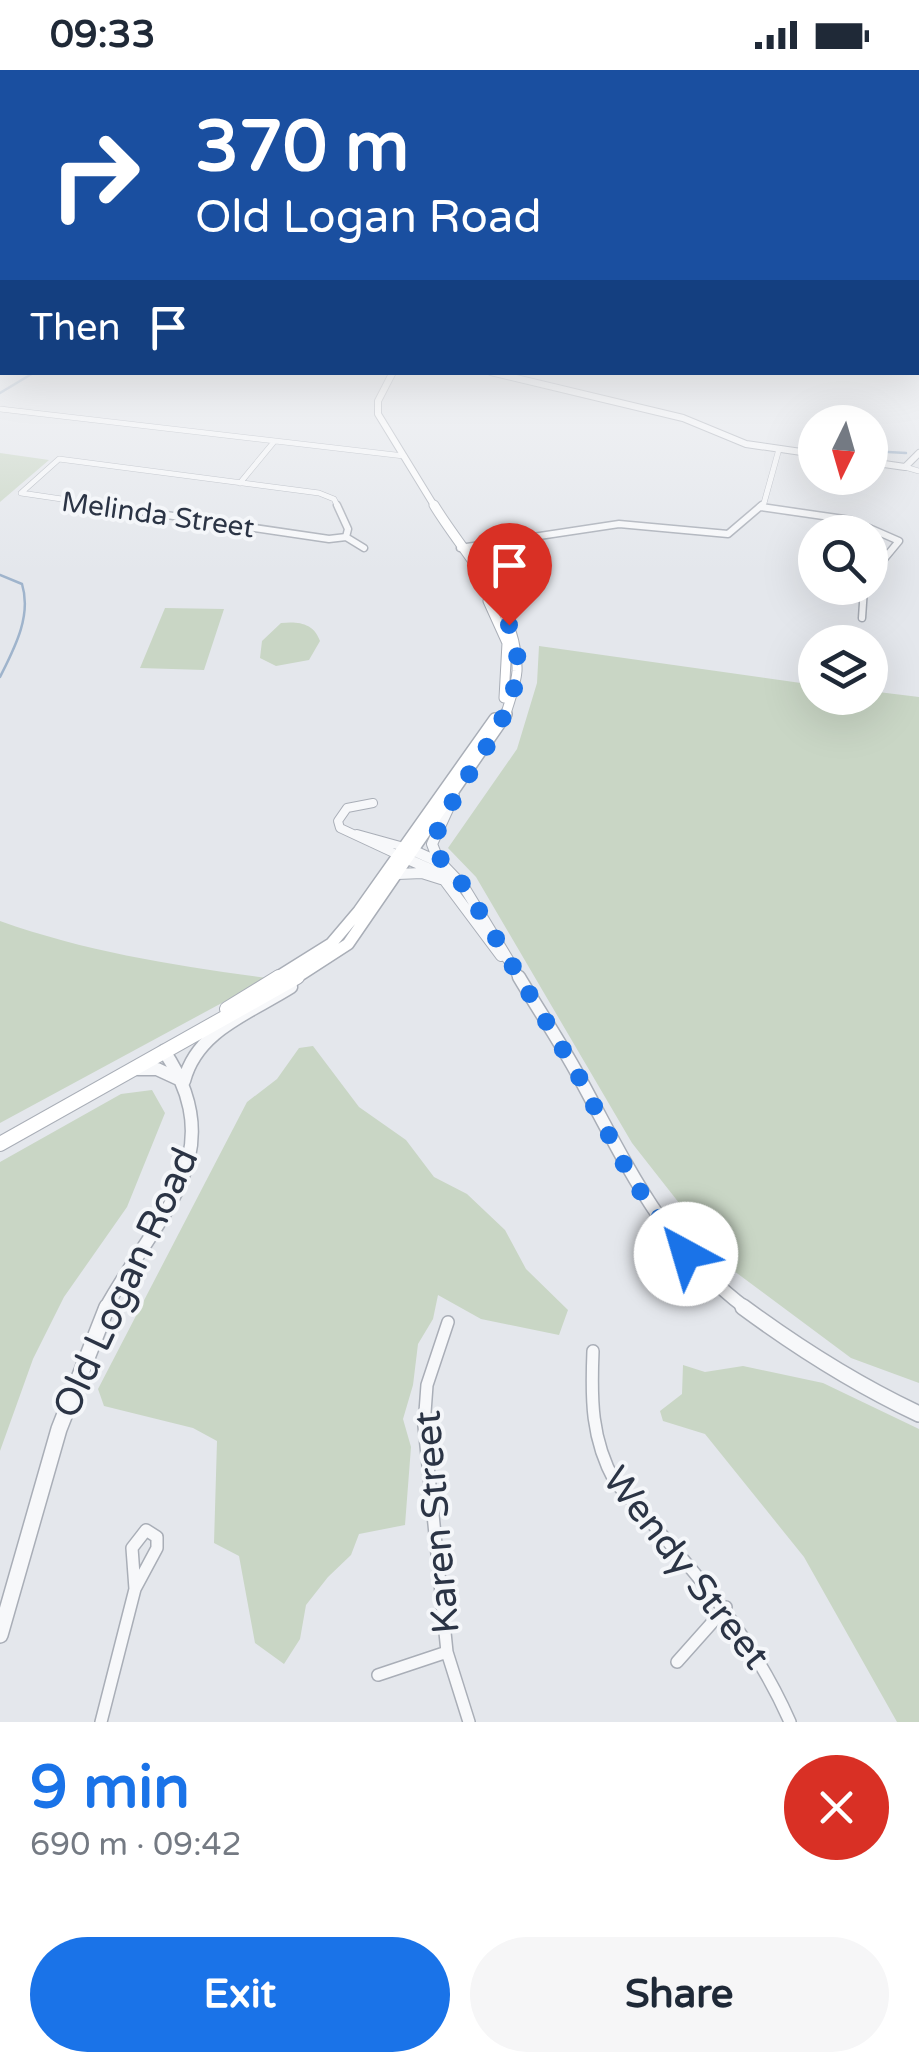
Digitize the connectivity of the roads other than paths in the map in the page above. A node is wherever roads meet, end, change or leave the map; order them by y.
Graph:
1 (59, 416) edge
2 (382, 416) edge
3 (674, 416) edge
4 (273, 442) junction
5 (779, 448) junction
6 (798, 451) edge
7 (919, 453) edge
8 (404, 456) junction
9 (888, 465) edge
10 (905, 467) junction
11 (919, 471) edge
12 (240, 482) junction
13 (761, 508) junction
14 (806, 515) edge
15 (888, 534) edge
16 (346, 537) junction
17 (364, 548) dead end
18 (460, 548) junction
19 (888, 557) edge
20 (863, 605) edge
21 (862, 618) dead end
22 (454, 795) junction
23 (373, 803) dead end
24 (406, 853) junction
25 (441, 863) junction
26 (398, 874) junction
27 (450, 884) junction
28 (328, 960) junction
29 (517, 976) junction
30 (164, 1051) junction
31 (132, 1069) junction
32 (184, 1082) junction
33 (0, 1144) edge
34 (448, 1322) dead end
35 (594, 1352) dead end
36 (919, 1414) edge
37 (135, 1589) dead end
38 (726, 1607) junction
39 (0, 1635) edge
40 (447, 1652) junction
41 (677, 1662) dead end
42 (378, 1674) dead end
43 (101, 1722) edge
44 (469, 1722) edge
45 (790, 1722) edge

1 - 4 street
2 - 8 main road
3 - 5 street
4 - 8 street
4 - 12 street
5 - 6 street
5 - 13 street
7 - 10 street
8 - 18 main road
9 - 10 street
10 - 11 street
12 - 16 street
12 - 16 street, Melinda Street
13 - 14 street
13 - 18 street
15 - 19 street
16 - 17 street
18 - 22 main road
18 - 24 main road
20 - 21 street
22 - 24 main road
22 - 25 street
23 - 24 street
24 - 25 street
24 - 26 main road
24 - 27 street
24 - 30 main road
25 - 29 street
26 - 27 street
26 - 28 main road
27 - 29 street
28 - 30 main road
28 - 32 street
29 - 36 street
30 - 31 main road
30 - 32 street, Old Logan Road
31 - 32 street
31 - 33 main road
32 - 39 street, Old Logan Road
34 - 40 street, Karen Street
35 - 38 street, Wendy Street
37 - 43 street
38 - 41 street
38 - 45 street, Wendy Street
40 - 42 street
40 - 44 street, Karen Street

